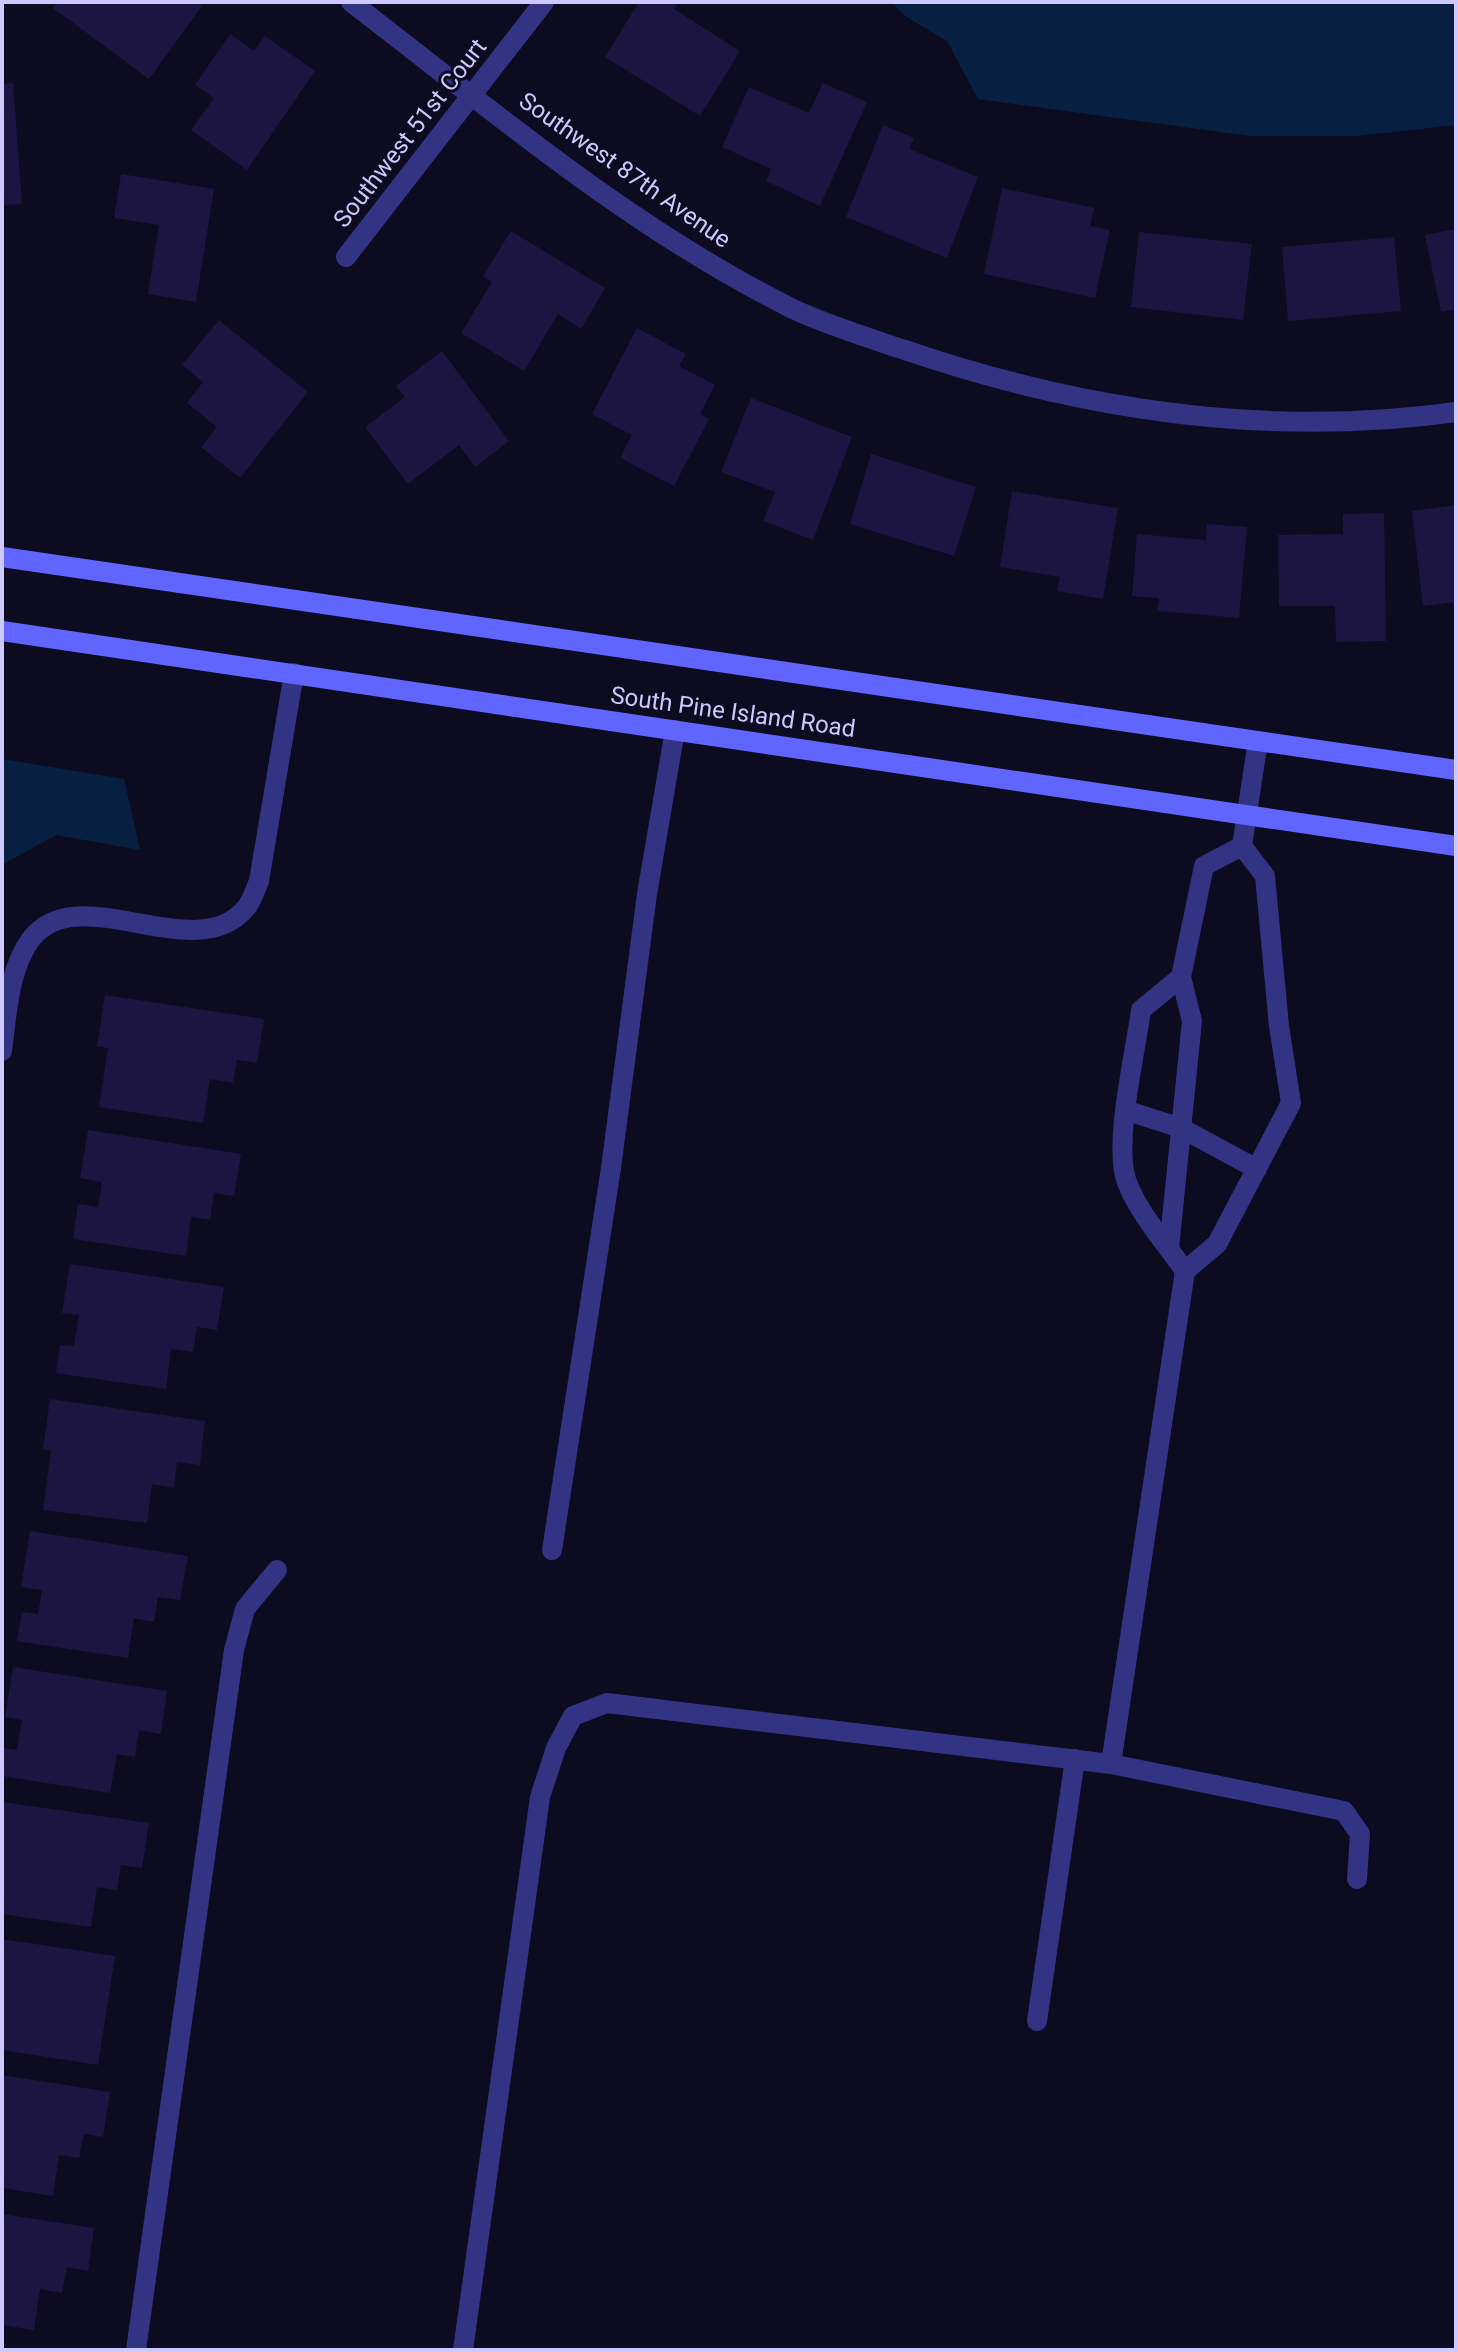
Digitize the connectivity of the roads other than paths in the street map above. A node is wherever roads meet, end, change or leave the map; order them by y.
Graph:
1 (351, 2) edge
2 (544, 2) edge
3 (472, 95) junction
4 (346, 257) dead end
5 (1456, 412) edge
6 (2, 557) edge
7 (2, 631) edge
8 (294, 673) junction
9 (675, 730) junction
10 (1258, 741) junction
11 (1456, 770) edge
12 (1247, 815) junction
13 (1242, 846) junction
14 (1456, 846) edge
15 (1181, 977) junction
16 (2, 1051) edge
17 (1128, 1111) junction
18 (1181, 1128) junction
19 (1257, 1169) junction
20 (1169, 1248) junction
21 (1185, 1271) junction
22 (552, 1550) dead end
23 (277, 1570) dead end
24 (1075, 1759) junction
25 (1111, 1764) junction
26 (1357, 1879) dead end
27 (1037, 2021) dead end
28 (136, 2350) edge
29 (463, 2350) edge

1 - 3 street, Southwest 87th Avenue
2 - 3 street, Southwest 51st Court
3 - 4 street, Southwest 51st Court
3 - 5 street, Southwest 87th Avenue
6 - 10 main road, South Pine Island Road
7 - 8 main road, South Pine Island Road
8 - 9 main road, South Pine Island Road
8 - 16 street
9 - 12 main road, South Pine Island Road
9 - 22 street
10 - 11 main road, South Pine Island Road
10 - 12 street
12 - 13 street
12 - 14 main road, South Pine Island Road
13 - 15 street
13 - 19 street
15 - 17 street
15 - 18 street
17 - 18 street
17 - 20 street
18 - 19 street
18 - 20 street
19 - 21 street
20 - 21 street
21 - 25 street
23 - 28 street
24 - 25 street
24 - 27 street
24 - 29 street
25 - 26 street

